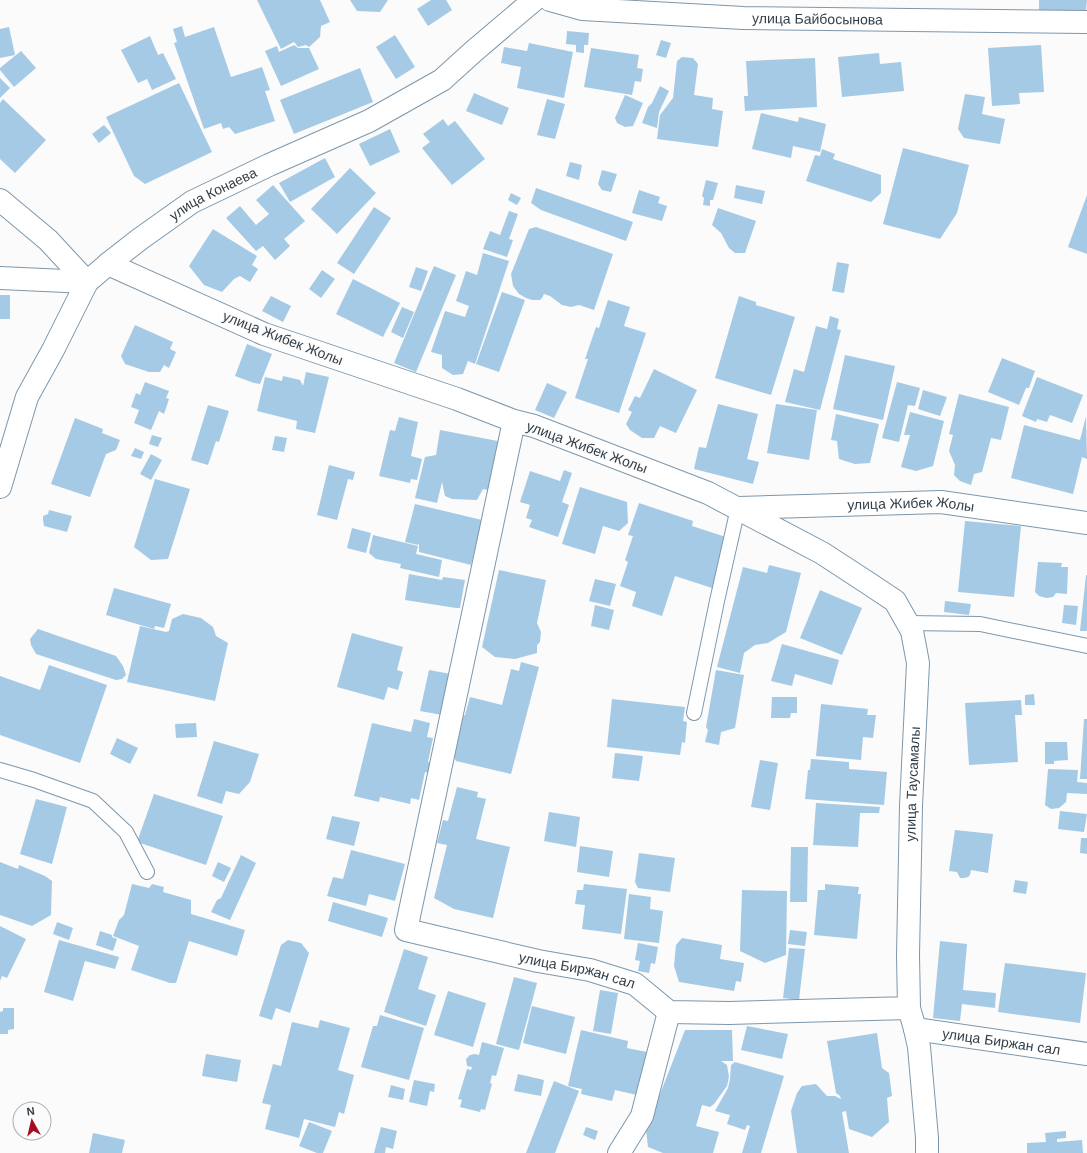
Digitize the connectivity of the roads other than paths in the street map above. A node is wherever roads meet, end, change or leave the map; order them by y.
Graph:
1 (534, 0) edge
2 (550, 0) edge
3 (1087, 22) edge
4 (0, 200) edge
5 (108, 264) junction
6 (0, 278) edge
7 (87, 282) junction
8 (514, 421) junction
9 (0, 487) edge
10 (738, 508) junction
11 (1087, 523) edge
12 (907, 623) junction
13 (1087, 646) edge
14 (694, 713) dead end
15 (0, 770) edge
16 (147, 872) dead end
17 (909, 1008) junction
18 (669, 1012) junction
19 (915, 1029) junction
20 (1087, 1054) edge
21 (618, 1153) edge
22 (927, 1153) edge

1 - 5 street, улица Конаева
2 - 3 street, улица Байбосынова
4 - 7 street
5 - 7 street, улица Конаева
5 - 8 street, улица Жибек Жолы
6 - 7 street
7 - 9 street, улица Конаева
8 - 10 street, улица Жибек Жолы
8 - 18 street, улица Биржан сал
10 - 11 street, улица Жибек Жолы
10 - 12 street, улица Таусамалы
10 - 14 lane
12 - 13 lane
12 - 17 street, улица Таусамалы
15 - 16 lane
17 - 18 street
17 - 19 street, улица Таусамалы
18 - 21 street
19 - 20 street, улица Биржан сал
19 - 22 street, улица Таусамалы

